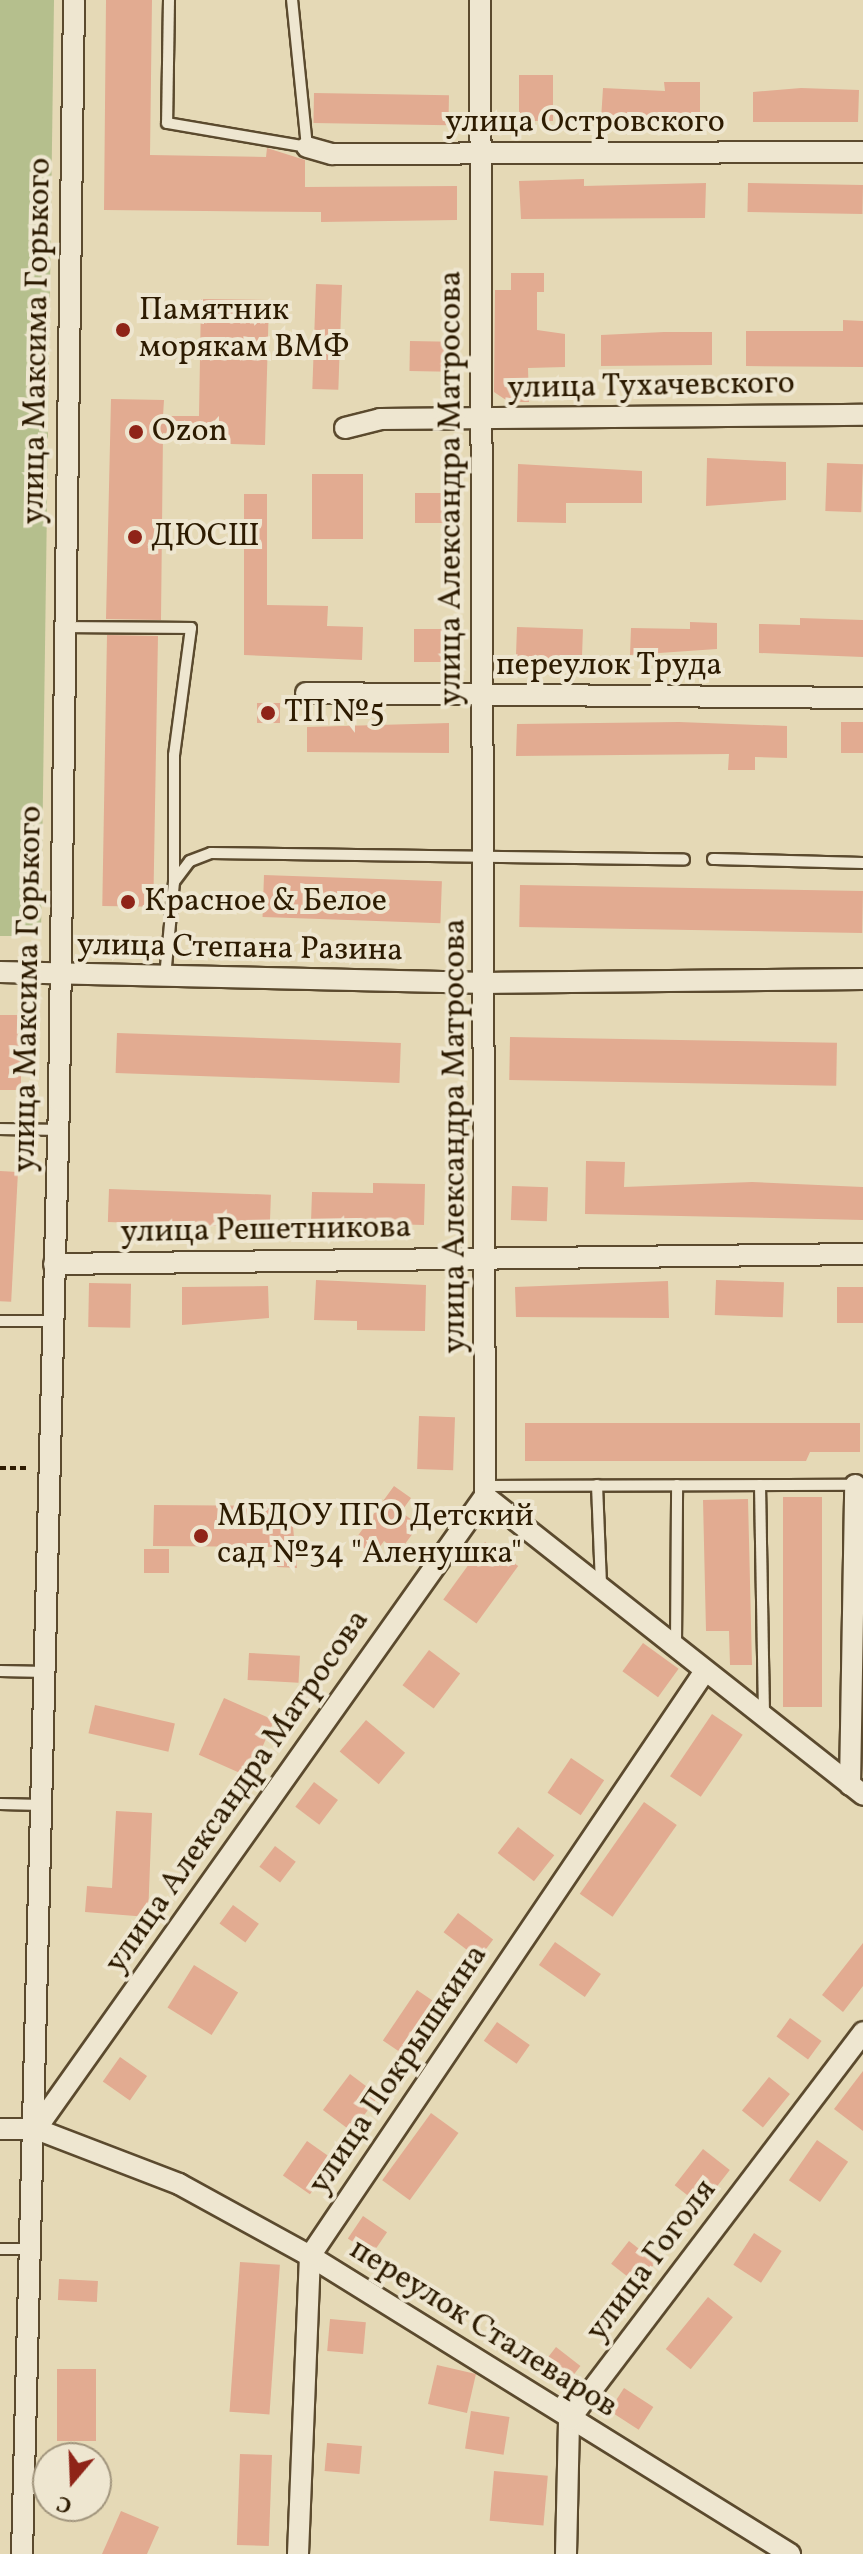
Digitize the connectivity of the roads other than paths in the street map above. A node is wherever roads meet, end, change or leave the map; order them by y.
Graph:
1 (74, 0) edge
2 (169, 0) edge
3 (292, 0) edge
4 (480, 0) edge
5 (307, 147) junction
6 (863, 152) edge
7 (481, 154) junction
8 (863, 415) edge
9 (480, 419) junction
10 (345, 428) dead end
11 (63, 627) junction
12 (306, 693) dead end
13 (482, 695) junction
14 (863, 698) edge
15 (486, 857) junction
16 (713, 859) dead end
17 (684, 860) dead end
18 (863, 863) edge
19 (174, 882) junction
20 (0, 972) edge
21 (60, 976) junction
22 (165, 977) junction
23 (863, 979) edge
24 (487, 983) junction
25 (0, 1129) edge
26 (59, 1130) junction
27 (863, 1254) edge
28 (487, 1258) junction
29 (54, 1264) junction
30 (0, 1321) edge
31 (52, 1321) junction
32 (597, 1485) junction
33 (677, 1485) junction
34 (760, 1485) junction
35 (855, 1485) joint
36 (485, 1491) junction
37 (601, 1588) junction
38 (676, 1647) junction
39 (0, 1671) edge
40 (705, 1671) junction
41 (47, 1672) junction
42 (764, 1717) junction
43 (857, 1790) edge
44 (0, 1804) edge
45 (42, 1805) junction
46 (863, 2032) edge
47 (0, 2129) edge
48 (36, 2129) junction
49 (0, 2249) edge
50 (32, 2249) junction
51 (310, 2256) junction
52 (569, 2420) junction
53 (22, 2554) edge
54 (298, 2554) edge
55 (566, 2554) edge
56 (790, 2554) edge

1 - 11 street, улица Максима Горького
2 - 5 lane
3 - 5 lane
4 - 7 street, улица Александра Матросова
5 - 7 street, улица Островского
6 - 7 street, улица Островского
7 - 9 street, улица Александра Матросова
8 - 9 street, улица Тухачевского
9 - 10 street, улица Тухачевского
9 - 13 street, улица Александра Матросова
11 - 19 lane
11 - 21 street, улица Максима Горького
12 - 13 street, переулок Труда
13 - 14 street, переулок Труда
13 - 15 street, улица Александра Матросова
15 - 17 lane
15 - 19 lane
15 - 24 street, улица Александра Матросова
16 - 18 lane
19 - 22 lane
20 - 21 street, улица Степана Разина
21 - 22 street, улица Степана Разина
21 - 26 street, улица Максима Горького
22 - 24 street, улица Степана Разина
23 - 24 street, улица Степана Разина
24 - 28 street, улица Александра Матросова
25 - 26 lane
26 - 29 street, улица Максима Горького
27 - 28 street, улица Решетникова
28 - 29 street, улица Решетникова
28 - 36 street, улица Александра Матросова
29 - 31 street, улица Максима Горького
30 - 31 lane
31 - 41 street, улица Максима Горького
32 - 33 lane
32 - 36 lane
32 - 37 lane
33 - 34 lane
33 - 38 lane
34 - 35 lane
34 - 42 lane
35 - 43 street
36 - 37 street
36 - 48 street, улица Александра Матросова
37 - 38 street
38 - 40 street
39 - 41 lane
40 - 42 street
40 - 51 street, улица Покрышкина
41 - 45 street, улица Максима Горького
42 - 43 street
44 - 45 lane
45 - 48 street, улица Максима Горького
46 - 52 street, улица Гоголя
47 - 48 street, переулок Сталеваров
48 - 50 street, улица Максима Горького
48 - 51 street, переулок Сталеваров
49 - 50 lane
50 - 53 street, улица Максима Горького
51 - 52 street, переулок Сталеваров
51 - 54 street
52 - 55 street
52 - 56 street, переулок Сталеваров

